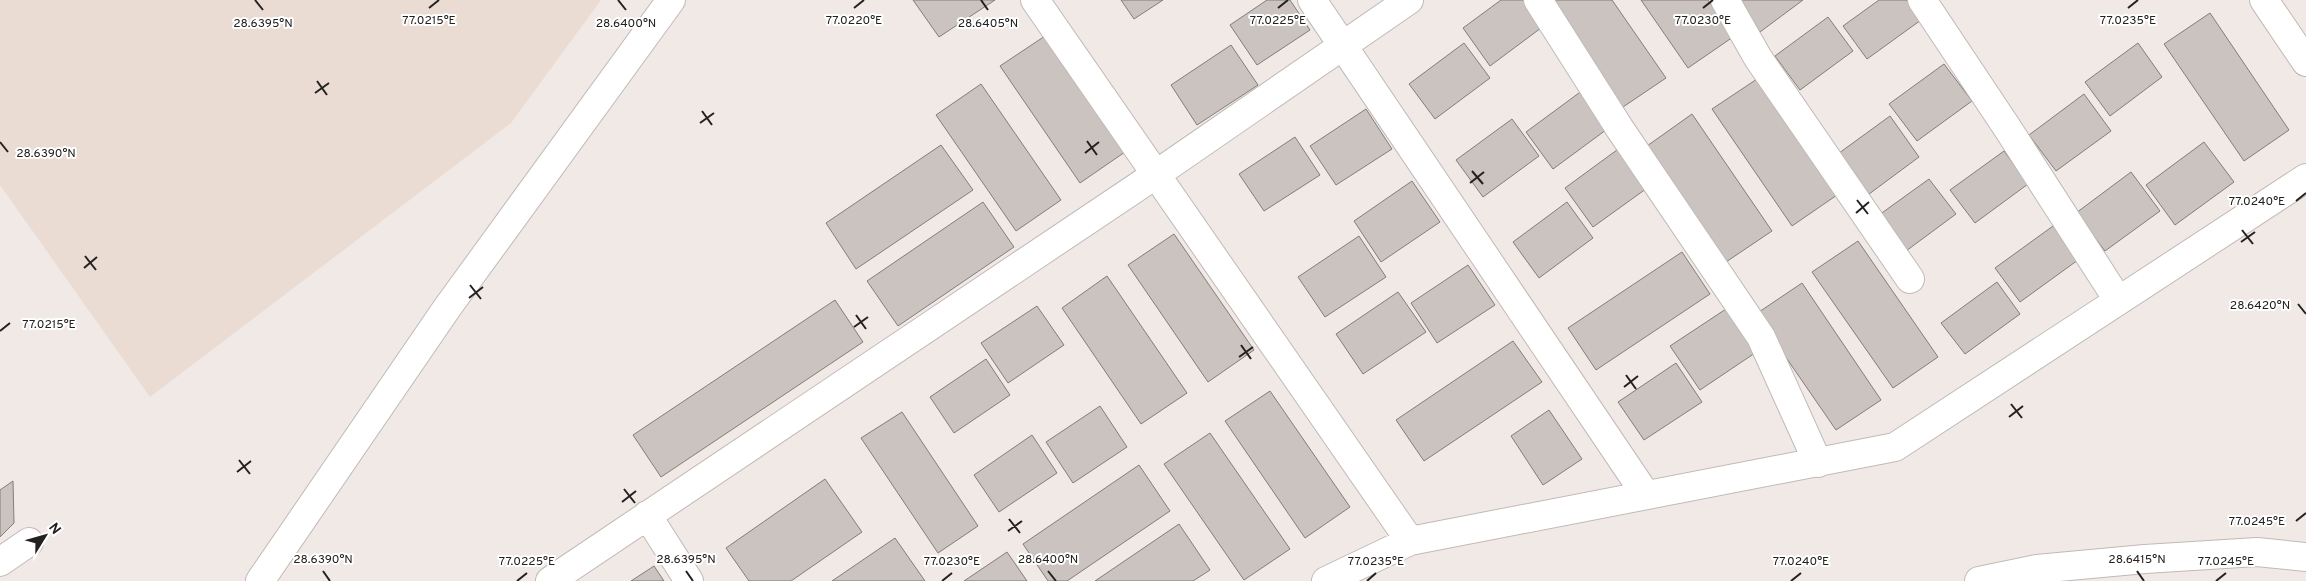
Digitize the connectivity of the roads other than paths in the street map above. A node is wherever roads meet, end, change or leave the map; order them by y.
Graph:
1 (671, 0) edge
2 (1035, 0) edge
3 (1312, 0) edge
4 (1409, 0) edge
5 (1538, 0) edge
6 (1725, 0) edge
7 (1922, 0) edge
8 (2264, 0) edge
9 (1344, 45) junction
10 (2306, 62) edge
11 (1155, 175) junction
12 (2306, 178) edge
13 (1910, 279) dead end
14 (2118, 300) junction
15 (1818, 462) junction
16 (1646, 495) junction
17 (648, 516) junction
18 (1410, 541) junction
19 (29, 542) dead end
20 (2306, 557) edge
21 (0, 562) edge
22 (260, 581) edge
23 (550, 581) edge
24 (689, 581) edge
25 (1326, 581) edge
26 (1979, 581) edge

1 - 22 street
2 - 11 street
3 - 9 street
4 - 9 street
5 - 15 street
6 - 13 street
7 - 14 street
8 - 10 street
9 - 11 street
9 - 16 street
11 - 17 street
11 - 18 street
12 - 14 street
14 - 15 street
15 - 16 street
16 - 18 street
17 - 23 street
17 - 24 street
18 - 25 street
19 - 21 street
20 - 26 street

